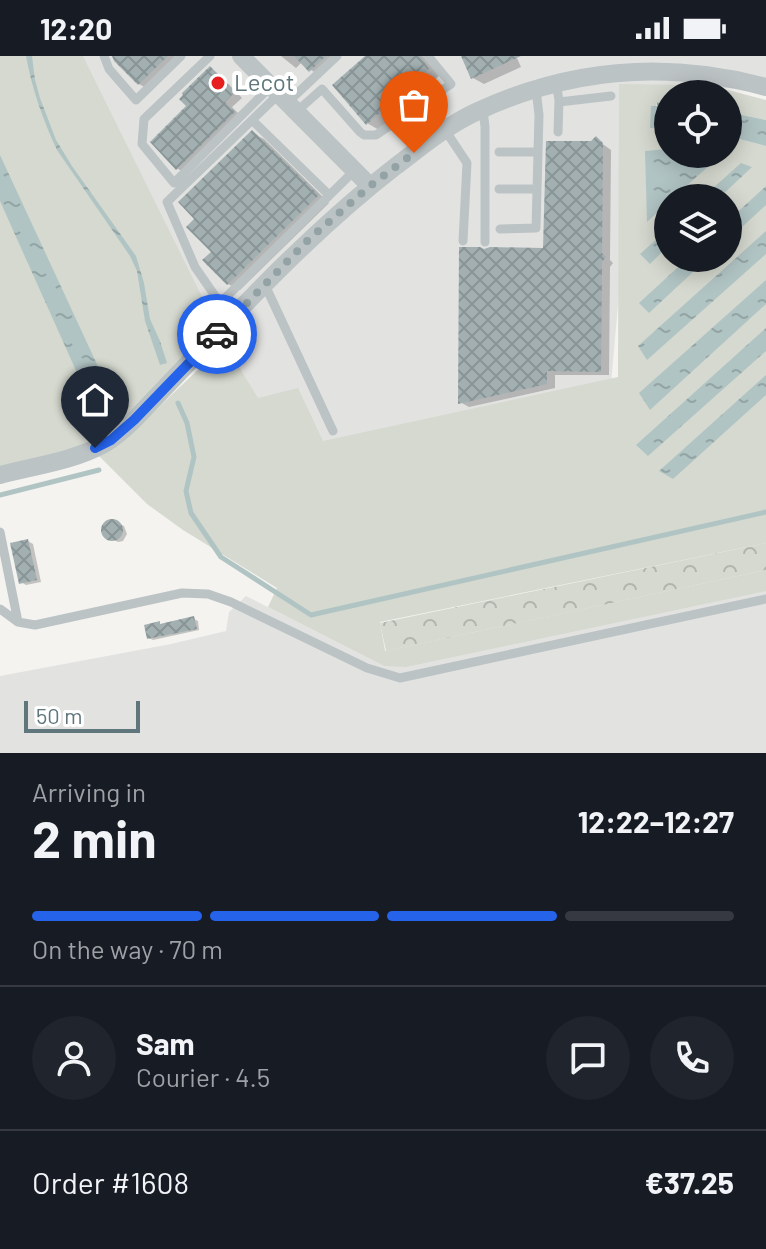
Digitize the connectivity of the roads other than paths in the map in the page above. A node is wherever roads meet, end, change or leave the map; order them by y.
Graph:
1 (104, 56) edge
2 (181, 56) edge
3 (210, 56) edge
4 (241, 56) edge
5 (337, 56) edge
6 (428, 56) edge
7 (627, 64) edge
8 (691, 64) edge
9 (556, 83) junction
10 (766, 87) edge
11 (536, 89) junction
12 (611, 96) dead end
13 (284, 99) junction
14 (559, 102) junction
15 (424, 103) junction
16 (482, 109) junction
17 (252, 120) junction
18 (445, 130) junction
19 (558, 132) dead end
20 (499, 152) dead end
21 (538, 152) junction
22 (354, 171) junction
23 (370, 186) junction
24 (499, 189) dead end
25 (537, 189) junction
26 (329, 195) junction
27 (500, 229) dead end
28 (463, 241) dead end
29 (485, 242) dead end
30 (265, 285) junction
31 (333, 431) dead end
32 (0, 475) edge
33 (0, 532) edge
34 (766, 599) edge
35 (0, 609) edge
36 (18, 622) junction

1 - 2 lane
3 - 13 lane
4 - 13 street
5 - 13 lane
6 - 15 lane
7 - 8 street
7 - 9 street
8 - 10 street
9 - 11 street
9 - 14 lane
11 - 16 street
11 - 21 lane
12 - 14 lane
13 - 15 lane
13 - 17 lane
13 - 22 street
14 - 19 lane
15 - 18 lane
16 - 18 street
16 - 29 lane
17 - 26 lane
17 - 26 lane
18 - 23 street
18 - 28 lane
20 - 21 lane
21 - 25 lane
22 - 23 street
22 - 26 lane
23 - 30 street
24 - 25 lane
25 - 27 lane
30 - 31 lane
30 - 32 street
33 - 36 lane
34 - 36 lane
35 - 36 lane

